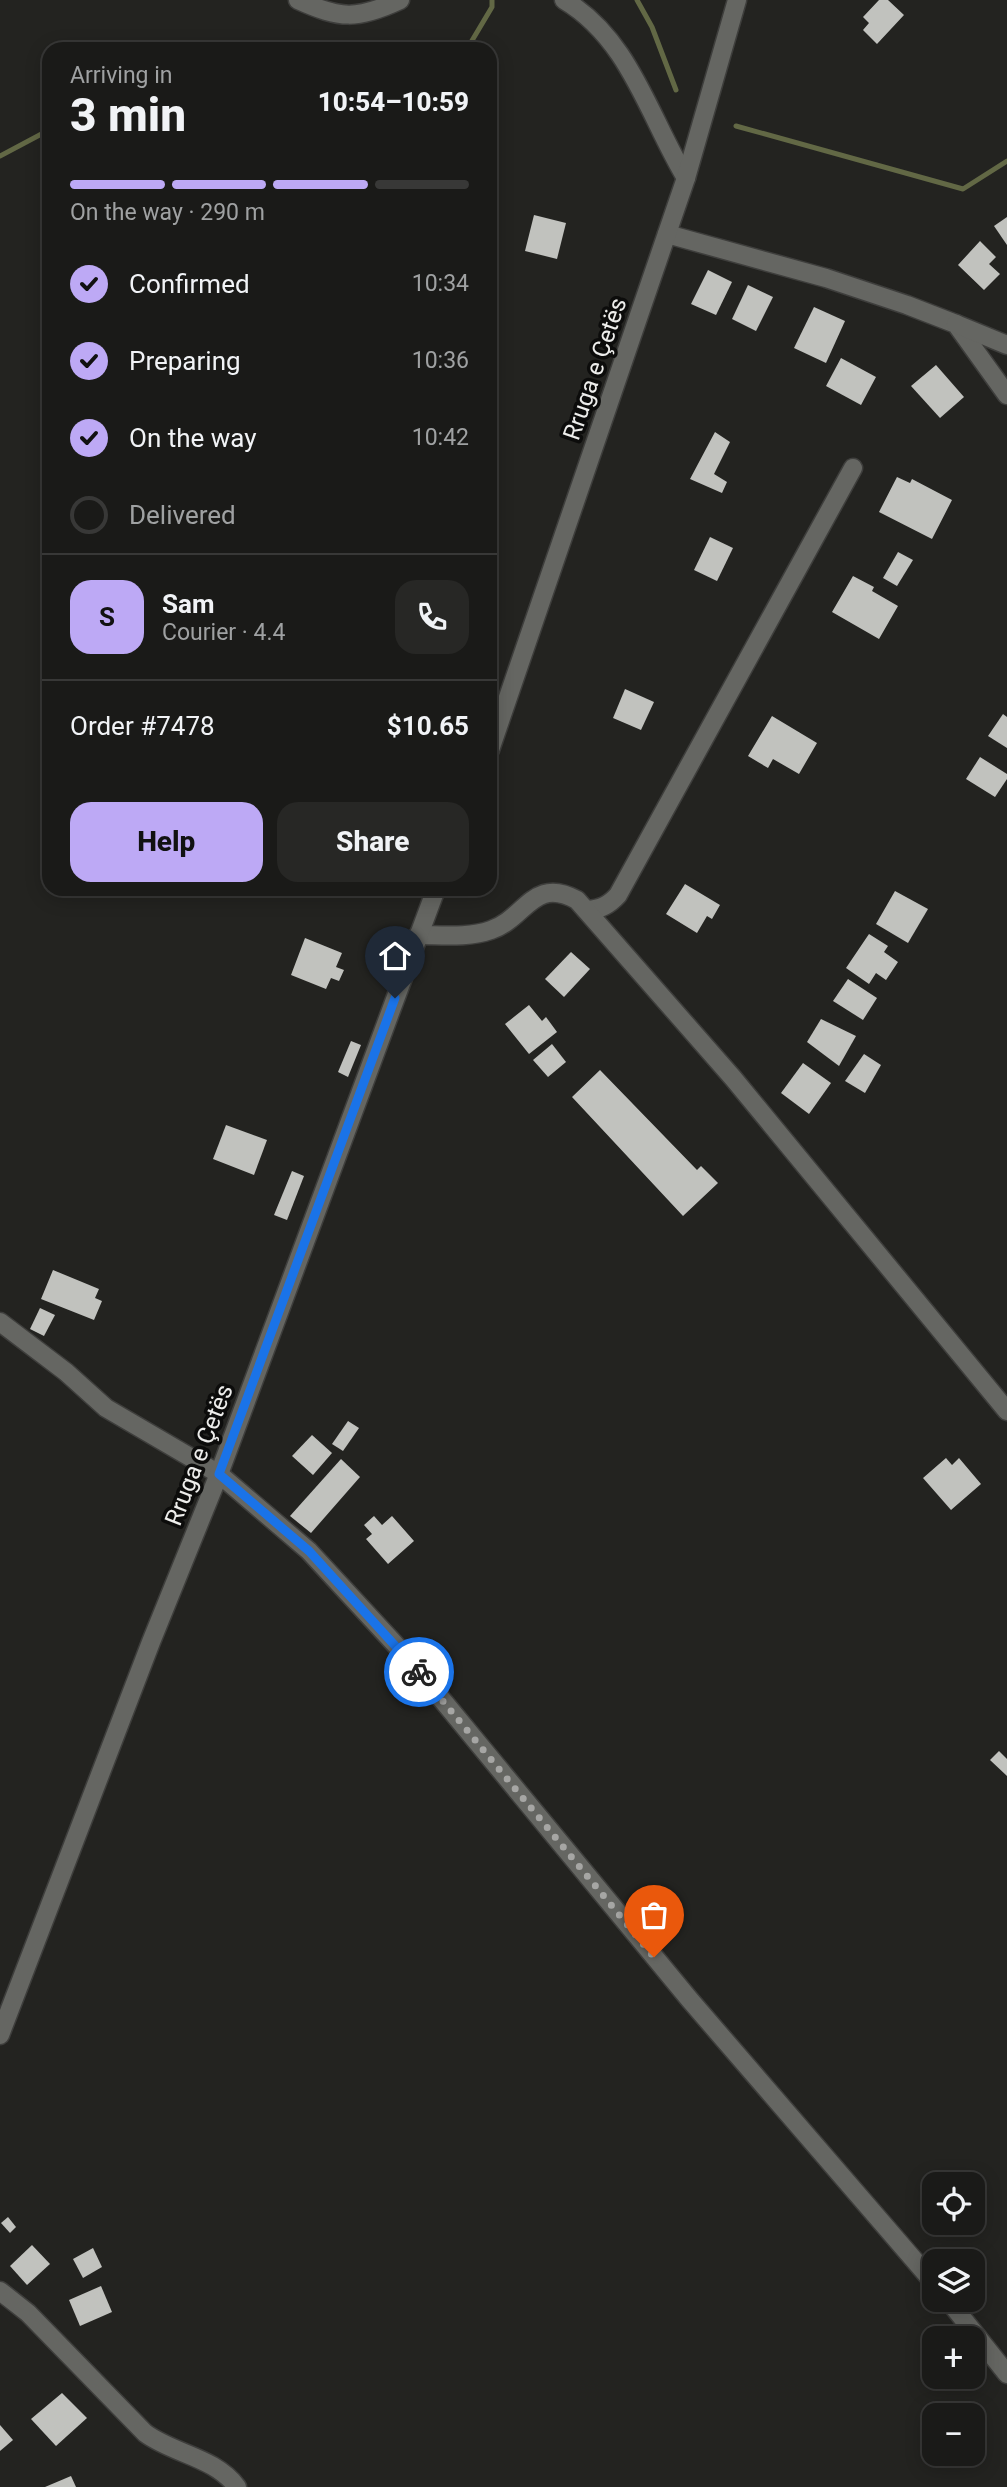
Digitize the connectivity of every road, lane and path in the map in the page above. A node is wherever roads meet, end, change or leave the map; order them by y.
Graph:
1 (298, 0) edge
2 (400, 0) edge
3 (564, 0) edge
4 (737, 0) edge
5 (686, 178) junction
6 (667, 234) junction
7 (956, 324) junction
8 (1007, 345) edge
9 (1007, 395) edge
10 (853, 468) dead end
11 (497, 730) edge
12 (433, 896) edge
13 (588, 910) junction
14 (418, 935) junction
15 (0, 1322) edge
16 (1007, 1411) edge
17 (219, 1474) junction
18 (0, 2035) edge
19 (922, 2269) edge
20 (0, 2291) edge
21 (958, 2312) edge
22 (1007, 2374) edge
23 (237, 2487) edge

1 - 2 street
3 - 5 street
4 - 5 street, Rruga e Çetës
5 - 6 street, Rruga e Çetës
6 - 7 street
6 - 11 street, Rruga e Çetës
7 - 8 street
7 - 9 street
10 - 13 street
12 - 14 street, Rruga e Çetës
13 - 14 street
13 - 16 street
14 - 17 street, Rruga e Çetës
15 - 17 street
17 - 18 street, Rruga e Çetës
17 - 19 street
20 - 23 street
21 - 22 street

